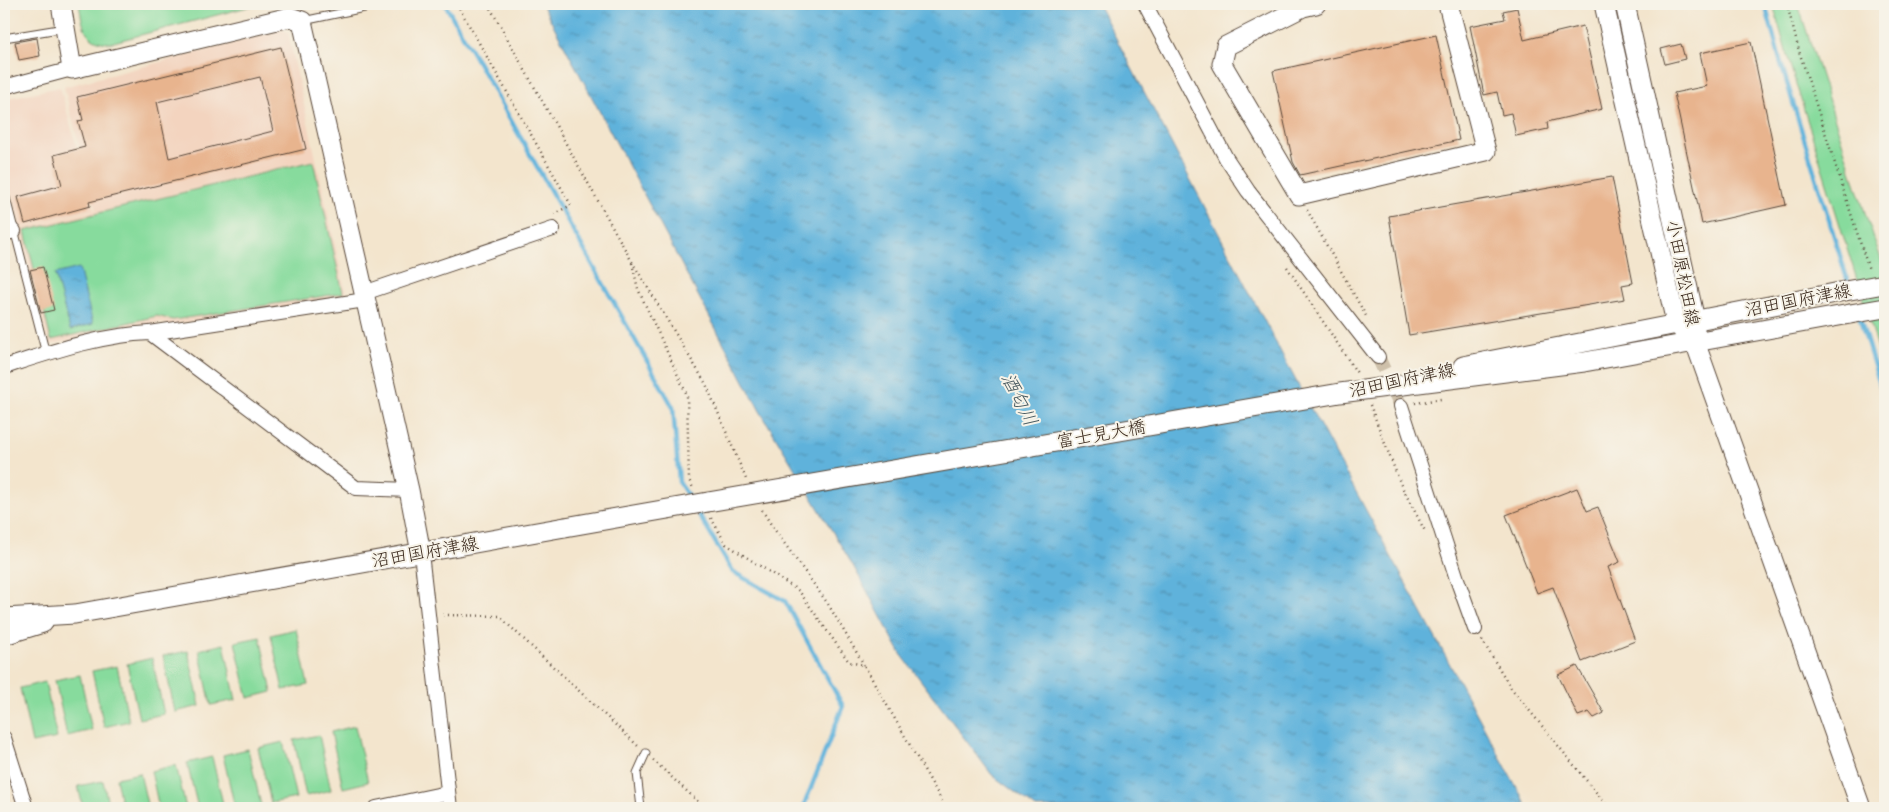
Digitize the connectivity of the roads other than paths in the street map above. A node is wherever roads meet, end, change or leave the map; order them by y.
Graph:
1 (62, 4) edge
2 (383, 4) edge
3 (1145, 4) edge
4 (1448, 4) edge
5 (1604, 4) edge
6 (1625, 4) edge
7 (1307, 5) edge
8 (302, 21) junction
9 (65, 28) junction
10 (4, 38) edge
11 (72, 69) junction
12 (4, 87) edge
13 (4, 190) edge
14 (551, 223) road end
15 (9, 232) edge
16 (1880, 281) edge
17 (364, 296) junction
18 (1885, 308) edge
19 (1696, 320) junction
20 (1676, 324) junction
21 (150, 333) junction
22 (1695, 342) junction
23 (46, 354) junction
24 (1378, 357) tunnel mouth
25 (4, 367) edge
26 (1365, 389) junction
27 (1340, 393) joint
28 (1401, 406) tunnel mouth
29 (409, 490) junction
30 (774, 491) joint
31 (421, 553) junction
32 (75, 614) junction
33 (4, 618) edge
34 (1475, 629) road end
35 (4, 635) edge
36 (4, 738) edge
37 (646, 753) road end
38 (448, 793) junction
39 (26, 808) edge
40 (376, 808) edge
41 (450, 808) edge
42 (641, 808) edge
43 (1861, 808) edge

1 - 9 main road
2 - 8 lane
3 - 24 street
4 - 7 main road
5 - 20 main road, 小田原松田線
6 - 19 main road, 小田原松田線
8 - 11 main road
8 - 17 main road
9 - 10 lane
9 - 11 main road
11 - 12 street
13 - 15 lane
14 - 17 street
15 - 23 lane
16 - 19 main road, 沼田国府津線, bridge
17 - 21 street
17 - 29 main road
18 - 22 main road, 沼田国府津線, bridge
19 - 20 main road, 沼田国府津線
19 - 22 main road, 小田原松田線
20 - 22 main road, 小田原松田線
20 - 26 main road, 沼田国府津線
21 - 23 street
21 - 29 street
22 - 26 main road, 沼田国府津線
22 - 43 main road
23 - 25 street
26 - 27 main road, 沼田国府津線
27 - 30 main road, 富士見大橋
28 - 34 street
29 - 31 main road
30 - 31 main road, 沼田国府津線, bridge
31 - 32 main road, 沼田国府津線
31 - 38 street
32 - 33 main road, 沼田国府津線
32 - 35 main road, 沼田国府津線
36 - 39 street
37 - 42 lane
38 - 40 street
38 - 41 street

